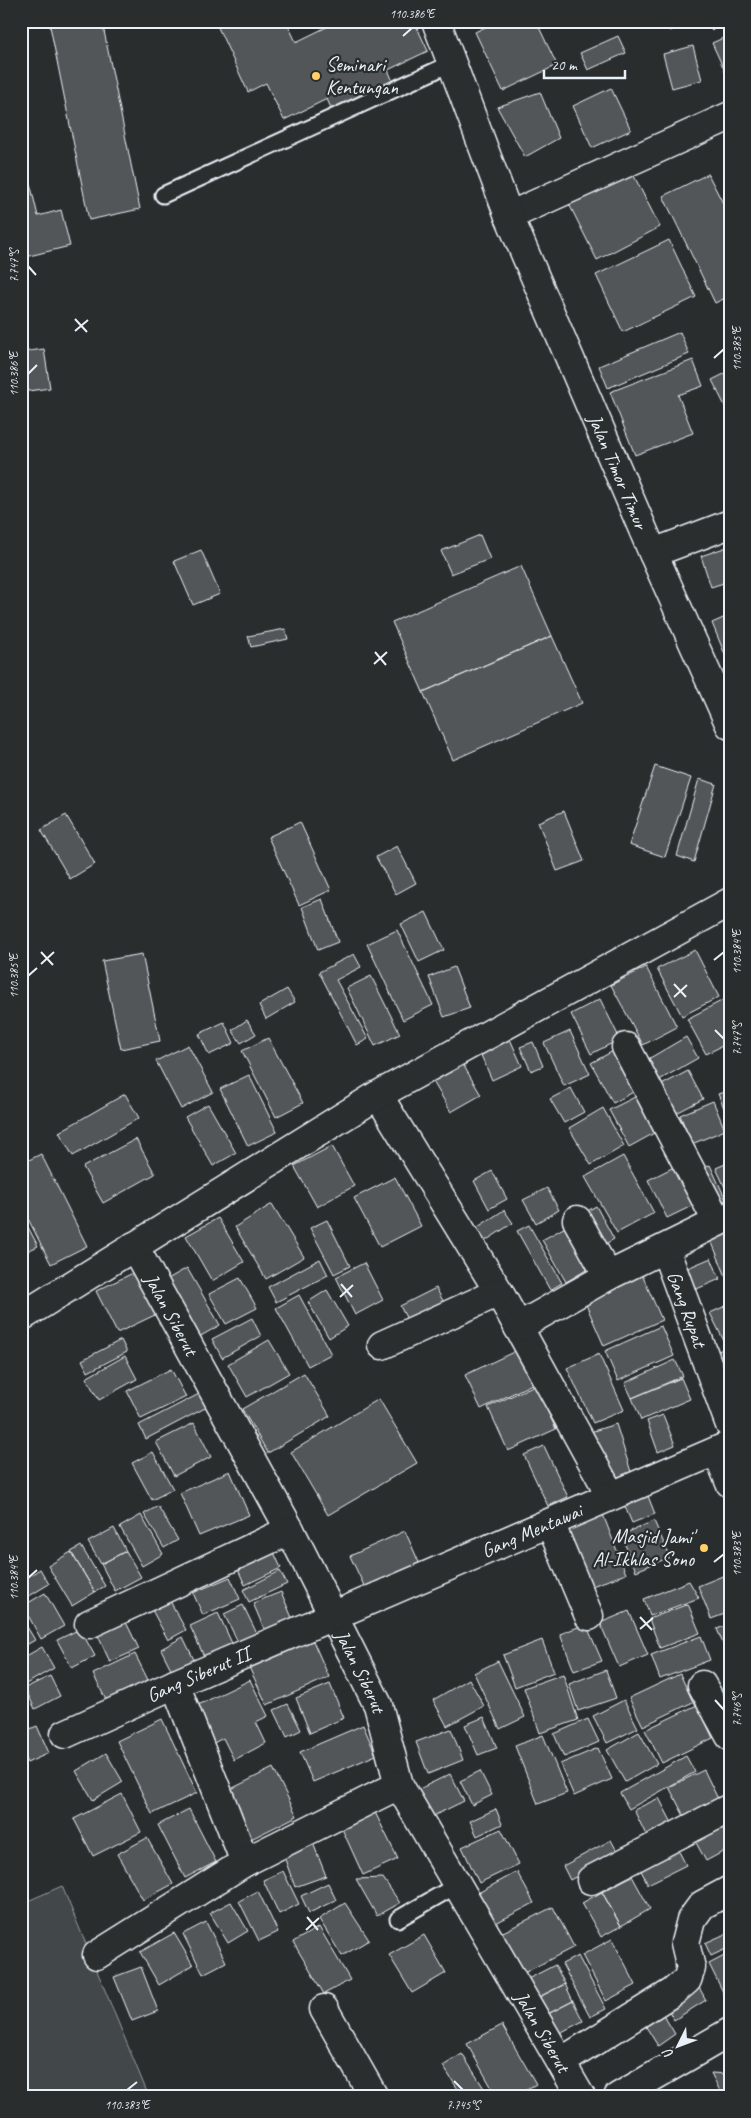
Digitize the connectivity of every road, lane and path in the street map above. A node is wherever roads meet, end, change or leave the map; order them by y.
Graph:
1 (436, 21) edge
2 (452, 63) junction
3 (730, 116) edge
4 (163, 195) dead end
5 (509, 216) junction
6 (730, 524) edge
7 (653, 553) junction
8 (730, 725) edge
9 (730, 902) edge
10 (626, 1047) dead end
11 (378, 1095) junction
12 (723, 1219) edge
13 (577, 1220) dead end
14 (134, 1246) junction
15 (665, 1249) junction
16 (608, 1276) junction
17 (498, 1292) junction
18 (21, 1317) edge
19 (518, 1327) junction
20 (382, 1345) dead end
21 (730, 1425) edge
22 (723, 1448) edge
23 (730, 1483) edge
24 (611, 1496) junction
25 (550, 1523) junction
26 (290, 1530) junction
27 (333, 1616) junction
28 (589, 1616) dead end
29 (90, 1624) dead end
30 (175, 1684) junction
31 (702, 1685) dead end
32 (65, 1734) dead end
33 (730, 1736) edge
34 (399, 1785) junction
35 (730, 1808) edge
36 (245, 1862) junction
37 (591, 1880) dead end
38 (457, 1884) junction
39 (730, 1890) edge
40 (398, 1919) dead end
41 (97, 1955) dead end
42 (324, 2009) dead end
43 (730, 2032) edge
44 (561, 2062) junction
45 (374, 2097) edge
46 (581, 2097) edge
47 (618, 2097) edge

1 - 2 street, Jalan Timor Timur
2 - 4 lane
2 - 5 street, Jalan Timor Timur
3 - 5 street
5 - 7 street, Jalan Timor Timur
6 - 7 street
7 - 8 street, Jalan Timor Timur
9 - 11 street
10 - 12 street
11 - 14 street
11 - 17 street
12 - 15 street
13 - 16 street
14 - 18 street
14 - 26 street, Jalan Siberut
15 - 16 street
15 - 21 street, Gang Rupat
16 - 19 street
17 - 19 street
17 - 20 street
19 - 24 street
22 - 23 street
22 - 24 street, Gang Mentawai
24 - 25 street, Gang Mentawai
25 - 27 street, Gang Mentawai
25 - 28 street
26 - 27 street, Jalan Siberut
26 - 29 street
27 - 30 street, Gang Siberut II
27 - 34 street, Jalan Siberut
30 - 32 street, Gang Siberut II
30 - 36 street
31 - 33 street
34 - 36 street
34 - 38 street, Jalan Siberut
35 - 37 street
36 - 41 street
38 - 40 lane
38 - 44 street, Jalan Siberut
39 - 44 street
42 - 45 street
43 - 47 street
44 - 46 street, Jalan Siberut

